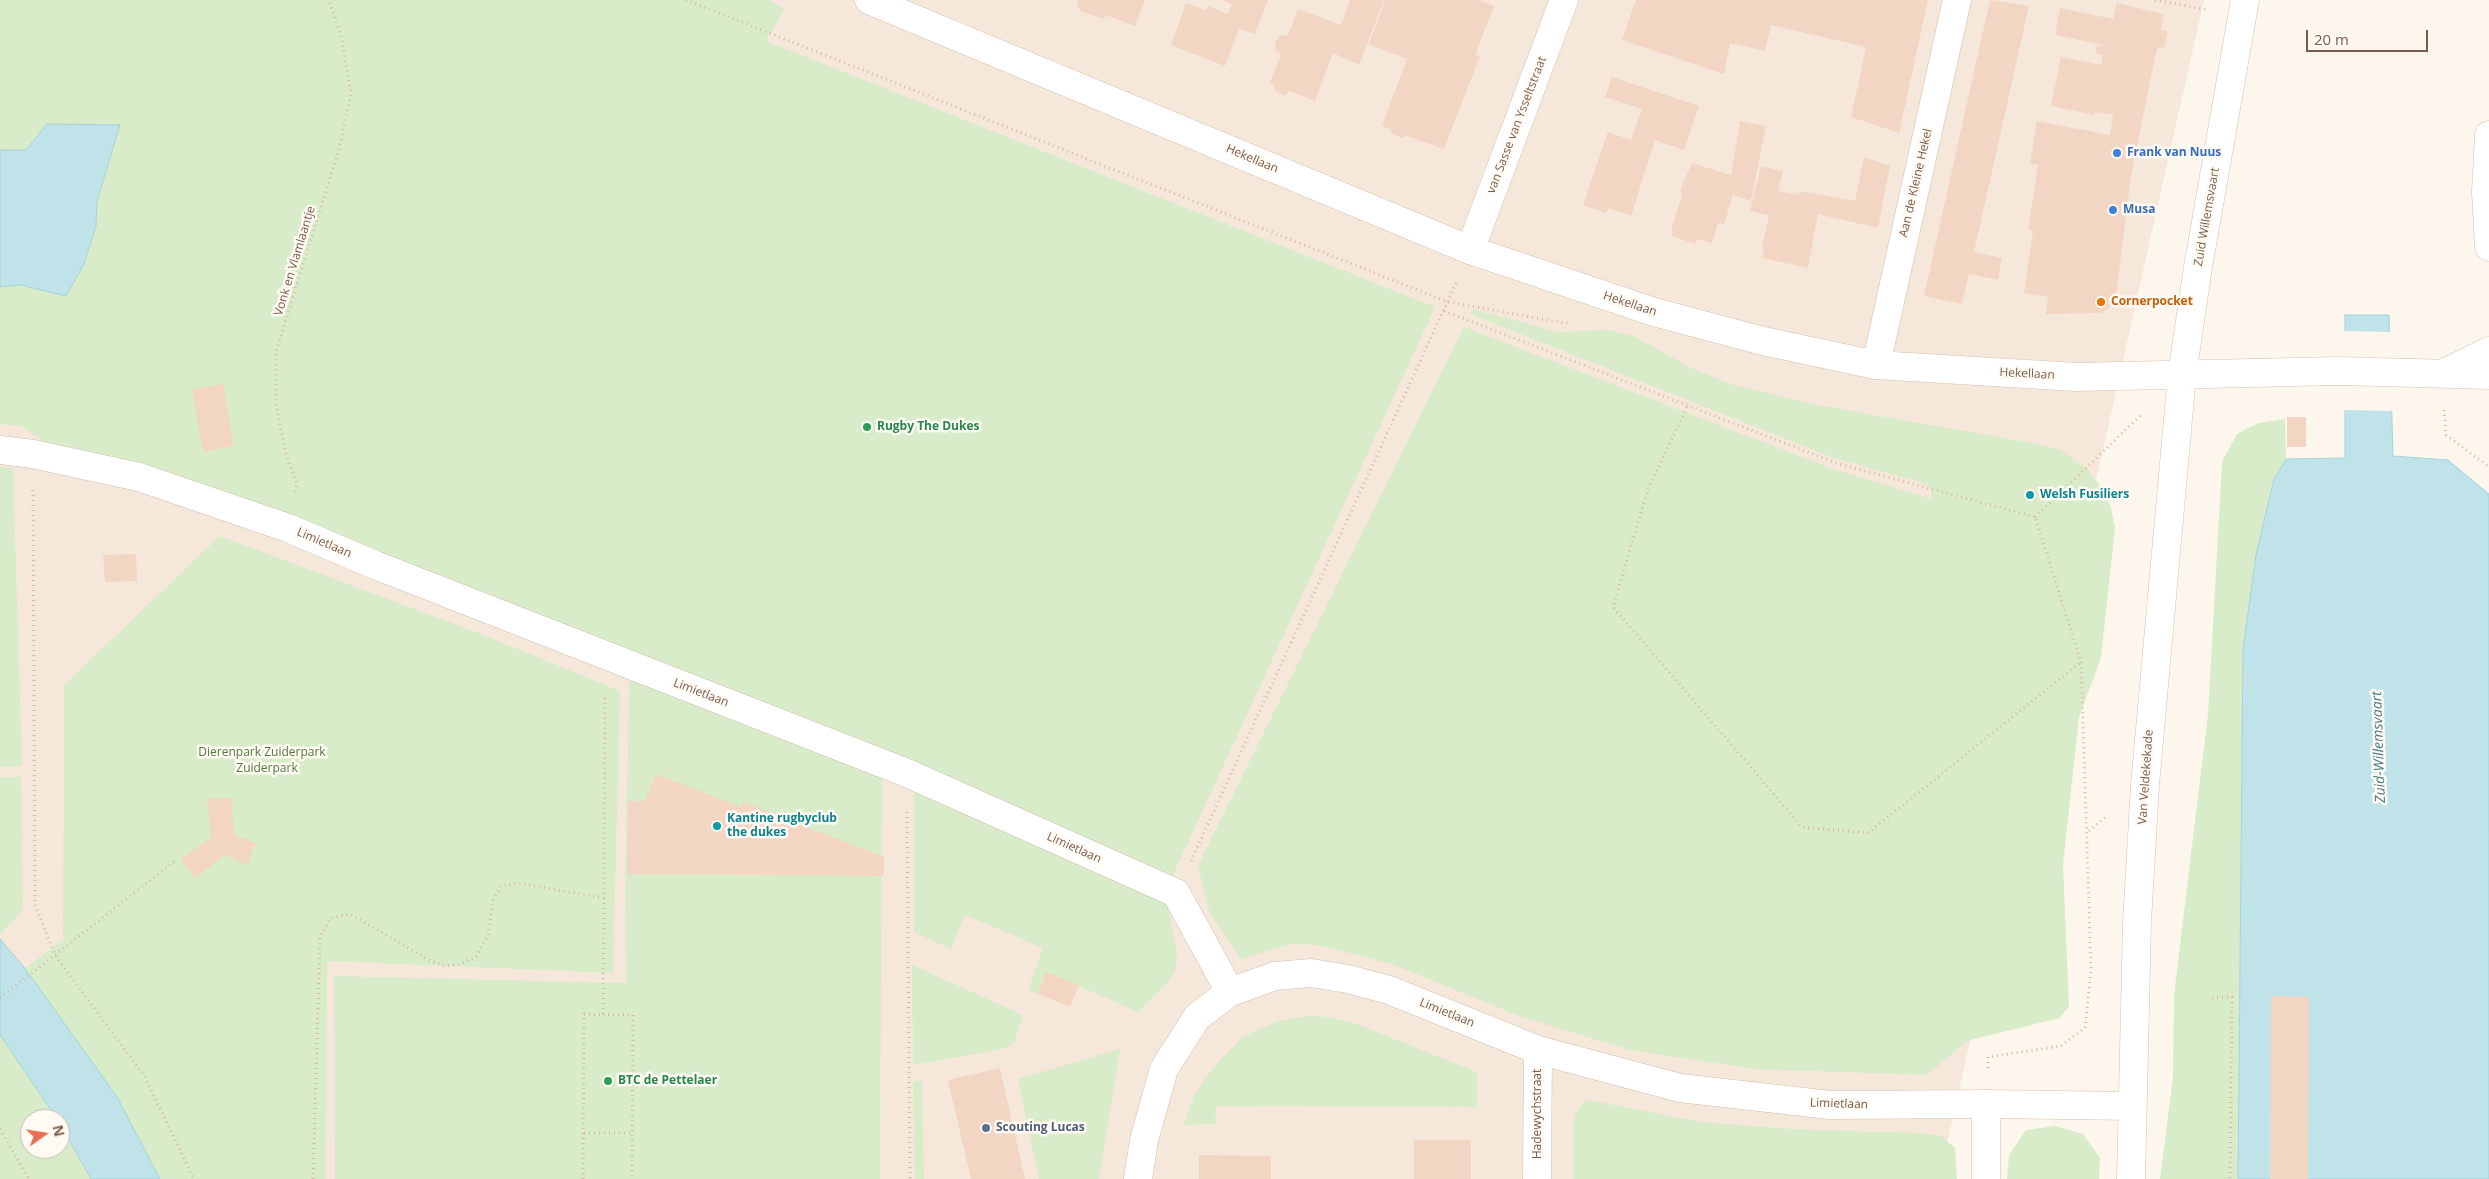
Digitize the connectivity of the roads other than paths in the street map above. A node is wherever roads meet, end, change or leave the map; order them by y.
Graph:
1 (868, 0) edge
2 (1564, 0) edge
3 (1957, 0) edge
4 (2243, 8) edge
5 (2489, 135) edge
6 (2487, 192) edge
7 (2489, 247) edge
8 (1470, 250) junction
9 (2489, 351) edge
10 (1876, 365) junction
11 (2442, 374) junction
12 (2182, 375) junction
13 (2489, 375) edge
14 (0, 450) edge
15 (1230, 992) junction
16 (1538, 1050) junction
17 (1986, 1104) junction
18 (2132, 1106) junction
19 (1138, 1179) edge
20 (1537, 1179) edge
21 (1986, 1179) edge
22 (2132, 1179) edge

1 - 8 street, Hekellaan
2 - 8 street, van Sasse van Ysseltstraat
3 - 10 street, Aan de Kleine Hekel
4 - 12 street, Zuid Willemsvaart
5 - 6 street
6 - 7 street
8 - 10 street, Hekellaan
9 - 11 street
10 - 12 street, Hekellaan
11 - 12 street, Hekellaan
11 - 13 street, Hekellaan
12 - 18 street, Van Veldekekade
14 - 15 street, Limietlaan
15 - 16 street, Limietlaan
15 - 19 street, Limietlaan
16 - 17 street, Limietlaan
16 - 20 street, Hadewychstraat
17 - 18 street, Limietlaan
17 - 21 street
18 - 22 street, Van Veldekekade

